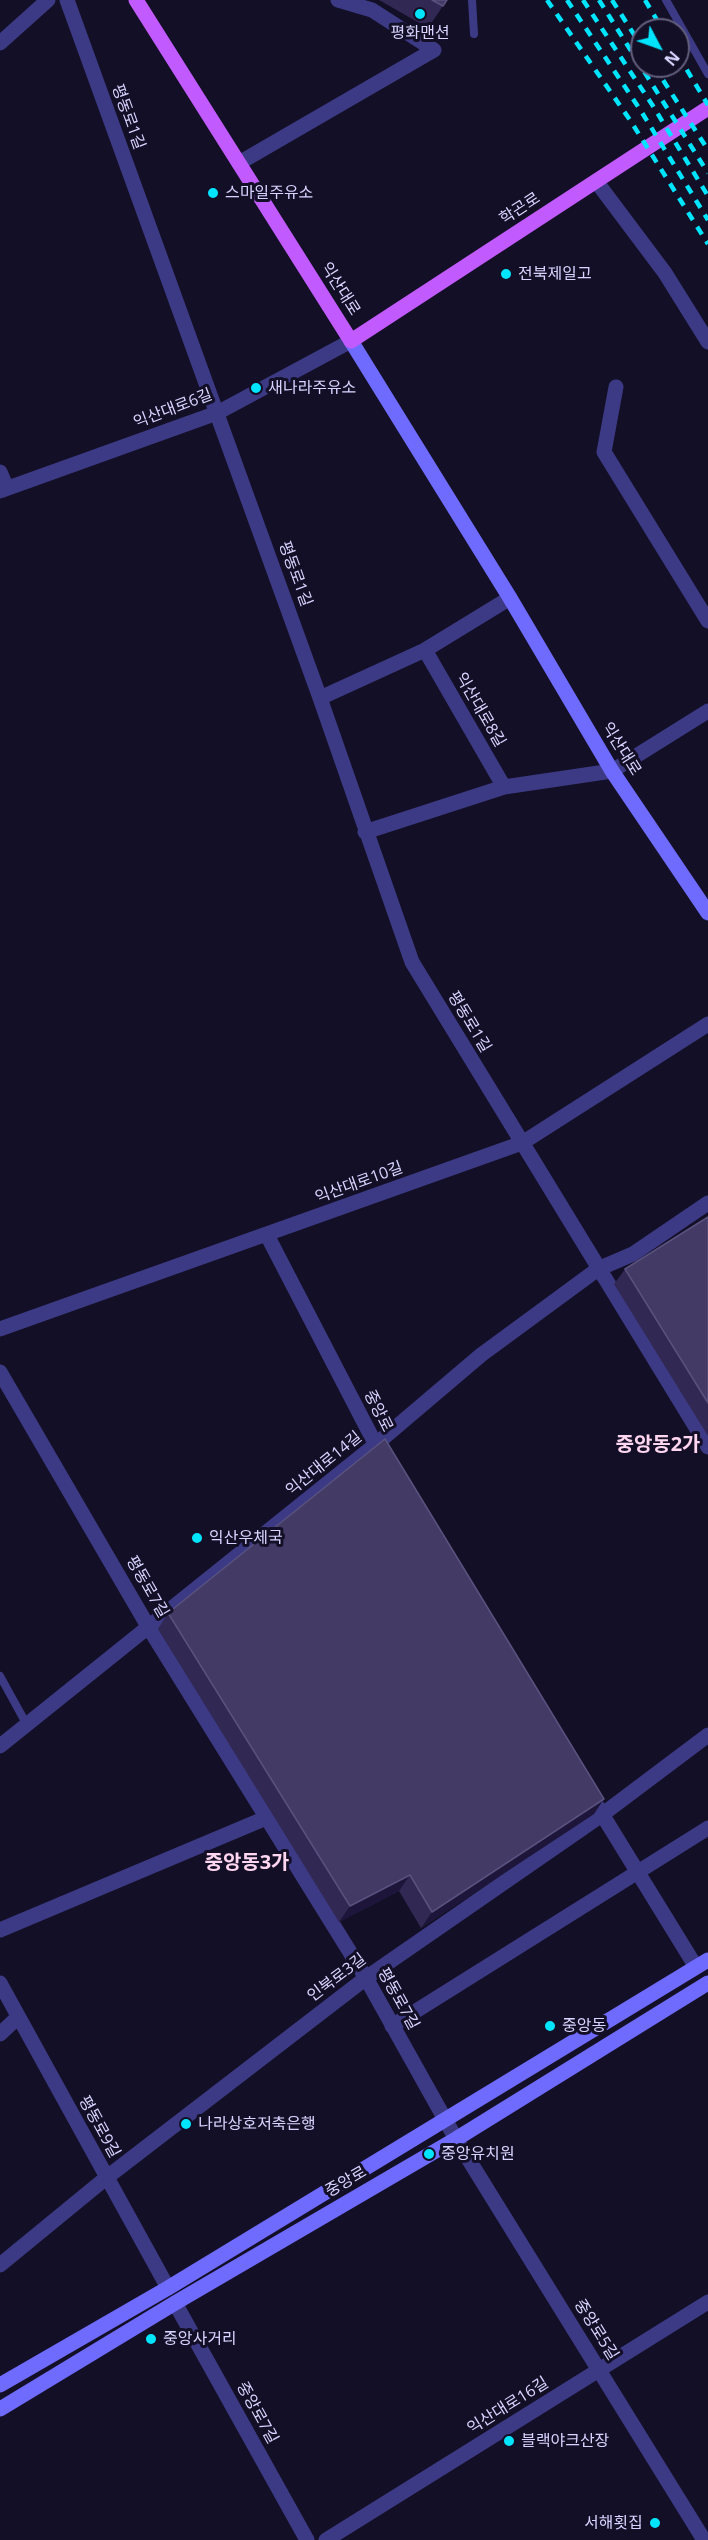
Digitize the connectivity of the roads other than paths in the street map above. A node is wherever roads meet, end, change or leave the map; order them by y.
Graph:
1 (48, 0) edge
2 (66, 0) edge
3 (136, 0) edge
4 (338, 0) edge
5 (472, 0) edge
6 (666, 0) edge
7 (474, 34) dead end
8 (0, 43) edge
9 (708, 74) edge
10 (708, 108) edge
11 (239, 163) junction
12 (596, 181) junction
13 (351, 341) junction
14 (708, 342) edge
15 (616, 387) dead end
16 (217, 413) junction
17 (0, 472) edge
18 (4, 490) edge
19 (510, 598) junction
20 (708, 621) edge
21 (425, 650) junction
22 (320, 698) junction
23 (708, 711) edge
24 (612, 771) junction
25 (504, 787) junction
26 (365, 832) junction
27 (708, 913) edge
28 (708, 1024) edge
29 (522, 1143) junction
30 (708, 1203) edge
31 (267, 1235) junction
32 (598, 1269) junction
33 (0, 1329) edge
34 (0, 1372) edge
35 (375, 1445) junction
36 (708, 1447) edge
37 (388, 1465) edge
38 (149, 1628) junction
39 (0, 1676) edge
40 (27, 1725) junction
41 (708, 1735) edge
42 (0, 1746) edge
43 (590, 1794) edge
44 (603, 1814) junction
45 (266, 1818) junction
46 (708, 1828) edge
47 (638, 1873) junction
48 (0, 1930) edge
49 (702, 1964) edge
50 (366, 1978) junction
51 (0, 1983) edge
52 (706, 1989) edge
53 (18, 2017) junction
54 (392, 2026) junction
55 (0, 2034) edge
56 (446, 2120) junction
57 (456, 2139) junction
58 (106, 2178) junction
59 (0, 2265) edge
60 (168, 2288) junction
61 (708, 2302) edge
62 (175, 2303) junction
63 (599, 2370) junction
64 (0, 2385) edge
65 (0, 2409) edge
66 (308, 2540) edge
67 (326, 2540) edge
68 (704, 2540) edge

1 - 8 street
2 - 16 street, 평동로1길
3 - 11 main road, 익산대로
4 - 11 street
5 - 7 lane
6 - 9 lane
10 - 12 main road, 학곤로
11 - 13 main road, 익산대로
12 - 13 main road, 학곤로
12 - 14 street
13 - 16 street, 익산대로6길
13 - 19 street, 익산대로
15 - 20 street
16 - 18 street, 익산대로6길
16 - 22 street, 평동로1길
17 - 18 street
19 - 21 street
19 - 24 street, 익산대로
21 - 22 street
21 - 25 street, 익산대로8길
22 - 26 street, 평동로1길
23 - 24 street
24 - 25 street
24 - 27 street, 익산대로
25 - 26 street
26 - 29 street, 평동로1길
28 - 29 street, 익산대로10길
29 - 31 street, 익산대로10길
29 - 32 street
30 - 32 street, 익산대로14길
31 - 33 street, 익산대로10길
31 - 35 street, 중앙로
32 - 35 street, 익산대로14길
32 - 36 street
34 - 38 street, 평동로7길
35 - 37 street, 중앙로
35 - 38 street, 익산대로14길
38 - 40 street, 익산대로14길
38 - 45 street, 평동로7길
39 - 40 lane
40 - 42 street, 익산대로14길
41 - 44 street, 인북로3길
43 - 44 street, 중앙로
44 - 47 street, 중앙로
44 - 50 street, 인북로3길
45 - 48 street
45 - 50 street, 평동로7길
46 - 47 street
47 - 49 street, 중앙로
47 - 54 street
49 - 56 street, 중앙로
50 - 54 street, 평동로7길
50 - 58 street, 인북로3길
51 - 53 street, 평동로9길
52 - 57 street, 중앙로
53 - 55 street
53 - 58 street, 평동로9길
54 - 56 street, 평동로7길
56 - 57 street, 평동로7길
56 - 60 street, 중앙로
57 - 62 street, 중앙로
57 - 63 street, 중앙로5길
58 - 59 street, 인북로3길
58 - 60 street, 평동로9길
60 - 64 street, 중앙로
61 - 63 street, 익산대로16길
62 - 65 street, 중앙로
62 - 66 street, 중앙로7길
63 - 67 street, 익산대로16길
63 - 68 street, 중앙로5길

